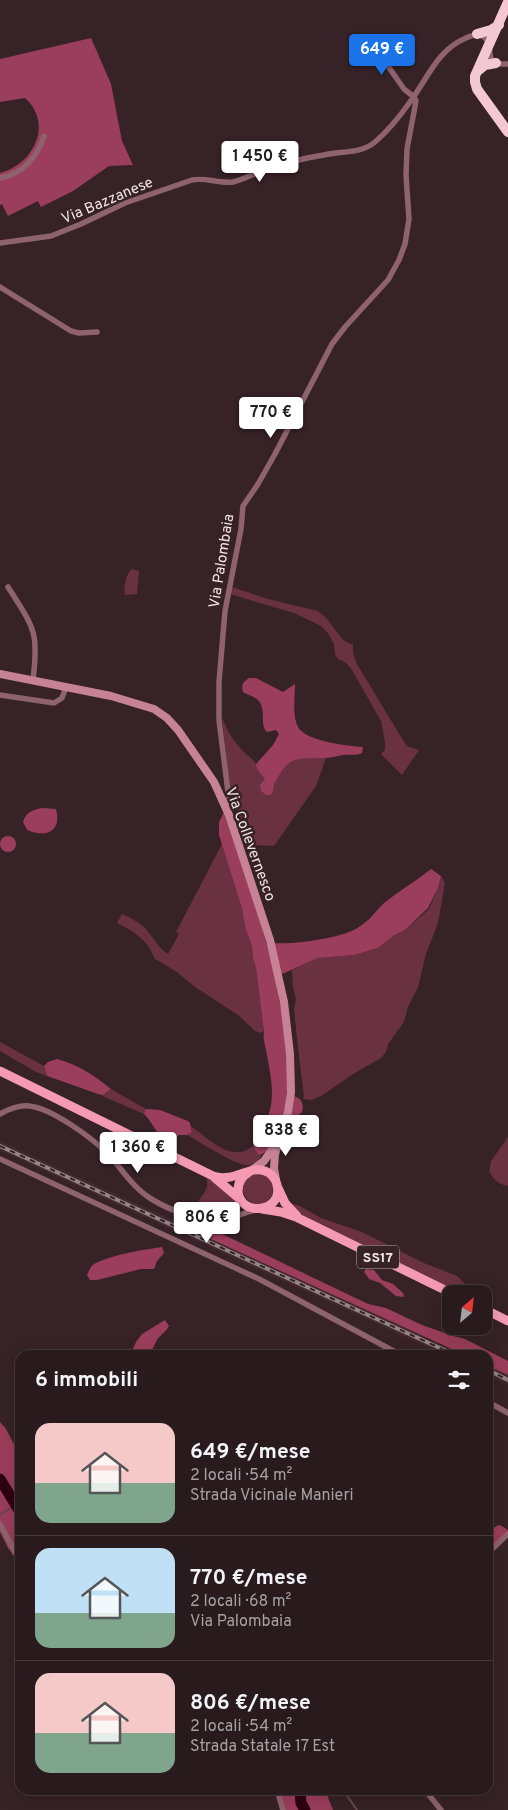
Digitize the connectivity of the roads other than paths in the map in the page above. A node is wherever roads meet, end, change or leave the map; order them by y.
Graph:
1 (508, 2) edge
2 (499, 24) junction
3 (477, 34) junction
4 (381, 41) dead end
5 (489, 45) junction
6 (503, 64) edge
7 (478, 70) junction
8 (414, 97) junction
9 (508, 132) edge
10 (44, 136) dead end
11 (0, 178) edge
12 (0, 243) edge
13 (0, 287) edge
14 (98, 332) dead end
15 (8, 587) dead end
16 (0, 674) edge
17 (33, 680) junction
18 (66, 687) junction
19 (0, 694) edge
20 (226, 807) junction
21 (0, 1071) edge
22 (0, 1114) edge
23 (281, 1134) junction
24 (0, 1159) edge
25 (250, 1171) junction
26 (210, 1175) junction
27 (277, 1184) junction
28 (243, 1202) junction
29 (260, 1209) junction
30 (233, 1217) junction
31 (303, 1221) junction
32 (442, 1289) edge
33 (492, 1313) edge
34 (508, 1321) edge
35 (392, 1350) edge
36 (493, 1405) edge
37 (508, 1413) edge
38 (0, 1524) edge
39 (508, 1534) edge
40 (493, 1549) edge
41 (15, 1553) edge
42 (278, 1795) edge
43 (430, 1795) edge
44 (283, 1810) edge
45 (442, 1810) edge

1 - 2 highway
2 - 3 highway
2 - 5 highway
3 - 5 street
3 - 8 street, Via Bazzanese
4 - 8 street
5 - 6 street
5 - 7 highway
6 - 7 highway
7 - 9 highway
8 - 12 street, Via Bazzanese
8 - 20 street, Via Palombaia
10 - 11 street
13 - 14 street
15 - 17 street
16 - 17 street, Via Collevernesco
17 - 18 street, Via Collevernesco
18 - 19 street
18 - 20 street, Via Collevernesco
20 - 23 street, Via Collevernesco
21 - 26 main road, SS17
22 - 30 street
23 - 25 street, Via Collevernesco
23 - 27 street, Via Collevernesco
24 - 35 street
25 - 26 main road, SS17
25 - 27 main road
25 - 28 main road
26 - 28 main road, SS17
27 - 29 main road
27 - 31 main road, SS17
28 - 29 main road, SS17
28 - 30 street
29 - 30 street
29 - 31 main road, SS17
31 - 32 main road, SS17
33 - 34 main road
36 - 37 street
38 - 41 street
39 - 40 street
42 - 44 street
43 - 45 street

